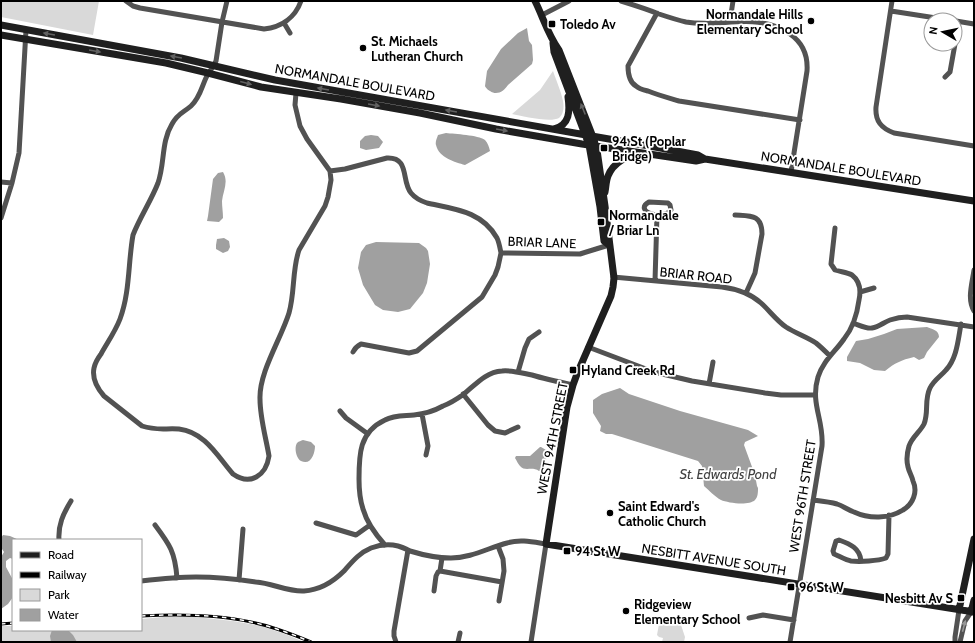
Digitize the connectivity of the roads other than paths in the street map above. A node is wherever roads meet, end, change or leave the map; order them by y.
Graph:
1 (126, 1) edge
2 (227, 1) edge
3 (301, 1) edge
4 (535, 1) edge
5 (569, 1) edge
6 (622, 1) edge
7 (733, 1) edge
8 (892, 1) edge
9 (891, 11) junction
10 (657, 13) junction
11 (542, 15) junction
12 (923, 16) edge
13 (222, 22) junction
14 (730, 22) junction
15 (963, 22) edge
16 (284, 23) junction
17 (974, 24) edge
18 (1, 25) edge
19 (26, 30) junction
20 (290, 33) dead end
21 (1, 35) edge
22 (26, 39) junction
23 (553, 42) junction
24 (953, 52) edge
25 (214, 65) junction
26 (208, 73) junction
27 (945, 77) dead end
28 (566, 85) junction
29 (296, 93) junction
30 (800, 120) junction
31 (552, 129) junction
32 (590, 136) junction
33 (592, 145) junction
34 (974, 146) edge
35 (650, 154) junction
36 (704, 159) junction
37 (330, 171) junction
38 (791, 172) junction
39 (1, 182) edge
40 (12, 183) junction
41 (601, 198) junction
42 (974, 201) edge
43 (658, 215) junction
44 (735, 215) dead end
45 (1, 218) edge
46 (836, 228) dead end
47 (609, 245) junction
48 (501, 253) junction
49 (974, 270) edge
50 (614, 277) junction
51 (655, 281) junction
52 (874, 288) dead end
53 (860, 292) junction
54 (746, 293) junction
55 (974, 311) edge
56 (853, 323) junction
57 (960, 324) junction
58 (974, 327) edge
59 (539, 332) dead end
60 (588, 347) junction
61 (353, 352) dead end
62 (830, 356) junction
63 (713, 362) dead end
64 (518, 372) junction
65 (709, 384) junction
66 (573, 385) junction
67 (463, 394) junction
68 (815, 395) junction
69 (340, 411) dead end
70 (422, 414) junction
71 (518, 427) dead end
72 (368, 434) junction
73 (426, 455) dead end
74 (813, 500) junction
75 (70, 501) dead end
76 (889, 516) junction
77 (316, 523) dead end
78 (155, 525) dead end
79 (370, 525) junction
80 (243, 529) dead end
81 (59, 539) edge
82 (974, 539) edge
83 (546, 544) junction
84 (385, 545) junction
85 (498, 546) junction
86 (408, 550) junction
87 (442, 558) junction
88 (861, 561) junction
89 (440, 571) junction
90 (177, 578) junction
91 (239, 580) junction
92 (142, 581) edge
93 (502, 582) junction
94 (799, 585) junction
95 (434, 591) dead end
96 (974, 600) edge
97 (499, 601) dead end
98 (959, 610) junction
99 (973, 612) edge
100 (749, 618) dead end
101 (794, 620) junction
102 (460, 632) dead end
103 (396, 642) edge
104 (458, 642) edge
105 (531, 642) edge
106 (790, 642) edge
107 (955, 642) edge
108 (960, 642) edge

1 - 13 street
2 - 13 street
3 - 16 street
4 - 11 main road
5 - 11 street
6 - 10 street
7 - 14 street
8 - 9 street
9 - 12 street
9 - 34 street
10 - 14 street
10 - 30 street
11 - 23 main road
13 - 16 street
13 - 25 street
14 - 30 street
15 - 17 street
16 - 20 street
18 - 19 main road, NORMANDALE BOULEVARD
19 - 22 street
25 -> 19 main road, NORMANDALE BOULEVARD
21 - 22 main road, NORMANDALE BOULEVARD
22 -> 26 main road, NORMANDALE BOULEVARD
22 - 40 street
23 - 28 main road
32 -> 23 main road
24 - 27 street
25 - 26 street
31 -> 25 main road, NORMANDALE BOULEVARD
26 -> 29 main road, NORMANDALE BOULEVARD
26 - 37 street
28 - 31 main road
28 - 32 main road
29 -> 33 main road, NORMANDALE BOULEVARD
29 - 37 street
30 - 38 street
31 - 32 main road, NORMANDALE BOULEVARD
32 - 33 main road, WEST 94TH STREET
32 - 36 main road, NORMANDALE BOULEVARD
33 - 35 main road, NORMANDALE BOULEVARD
33 - 41 main road, WEST 94TH STREET
35 - 36 main road, NORMANDALE BOULEVARD
35 - 41 main road
36 - 38 main road, NORMANDALE BOULEVARD
37 - 48 street, BRIAR LANE
38 - 42 main road, NORMANDALE BOULEVARD
39 - 40 street
40 - 45 street
41 - 47 main road, WEST 94TH STREET
43 - 43 street
43 - 51 street
44 - 54 street
46 - 53 street
47 - 48 street, BRIAR LANE
47 - 50 main road, WEST 94TH STREET
48 - 61 street
49 - 55 street
50 - 51 street, BRIAR ROAD
50 - 60 main road, WEST 94TH STREET
51 - 54 street, BRIAR ROAD
52 - 53 street
53 - 56 street
54 - 62 street, BRIAR ROAD
56 - 57 street
56 - 62 street
57 - 58 street
57 - 76 street
59 - 64 street
60 - 65 street
60 - 66 main road, WEST 94TH STREET
62 - 68 street, WEST 96TH STREET
63 - 65 street
64 - 66 street
64 - 67 street
65 - 68 street
66 - 83 main road, WEST 94TH STREET
67 - 70 street
67 - 71 street
68 - 74 street, WEST 96TH STREET
69 - 72 street
70 - 72 street
70 - 73 street
72 - 79 street
74 - 76 street
74 - 94 street, WEST 96TH STREET
75 - 81 street
76 - 88 street
77 - 79 street
78 - 90 street
79 - 84 street
80 - 91 street
82 - 98 main road
83 - 85 street
83 - 94 main road, NESBITT AVENUE SOUTH
83 - 105 street, WEST 94TH STREET
84 - 86 street
84 - 91 street
85 - 87 street
85 - 93 street
86 - 87 street
86 - 103 street
87 - 89 street
88 - 88 street
89 - 93 street
89 - 95 street
90 - 91 street
90 - 92 street
93 - 97 street
94 - 98 main road, NESBITT AVENUE SOUTH
94 - 101 street, WEST 96TH STREET
96 - 99 main road
98 - 99 main road, NESBITT AVENUE SOUTH
98 - 107 street
108 -> 99 street
100 - 101 street
101 - 106 street, WEST 96TH STREET
102 - 104 street

